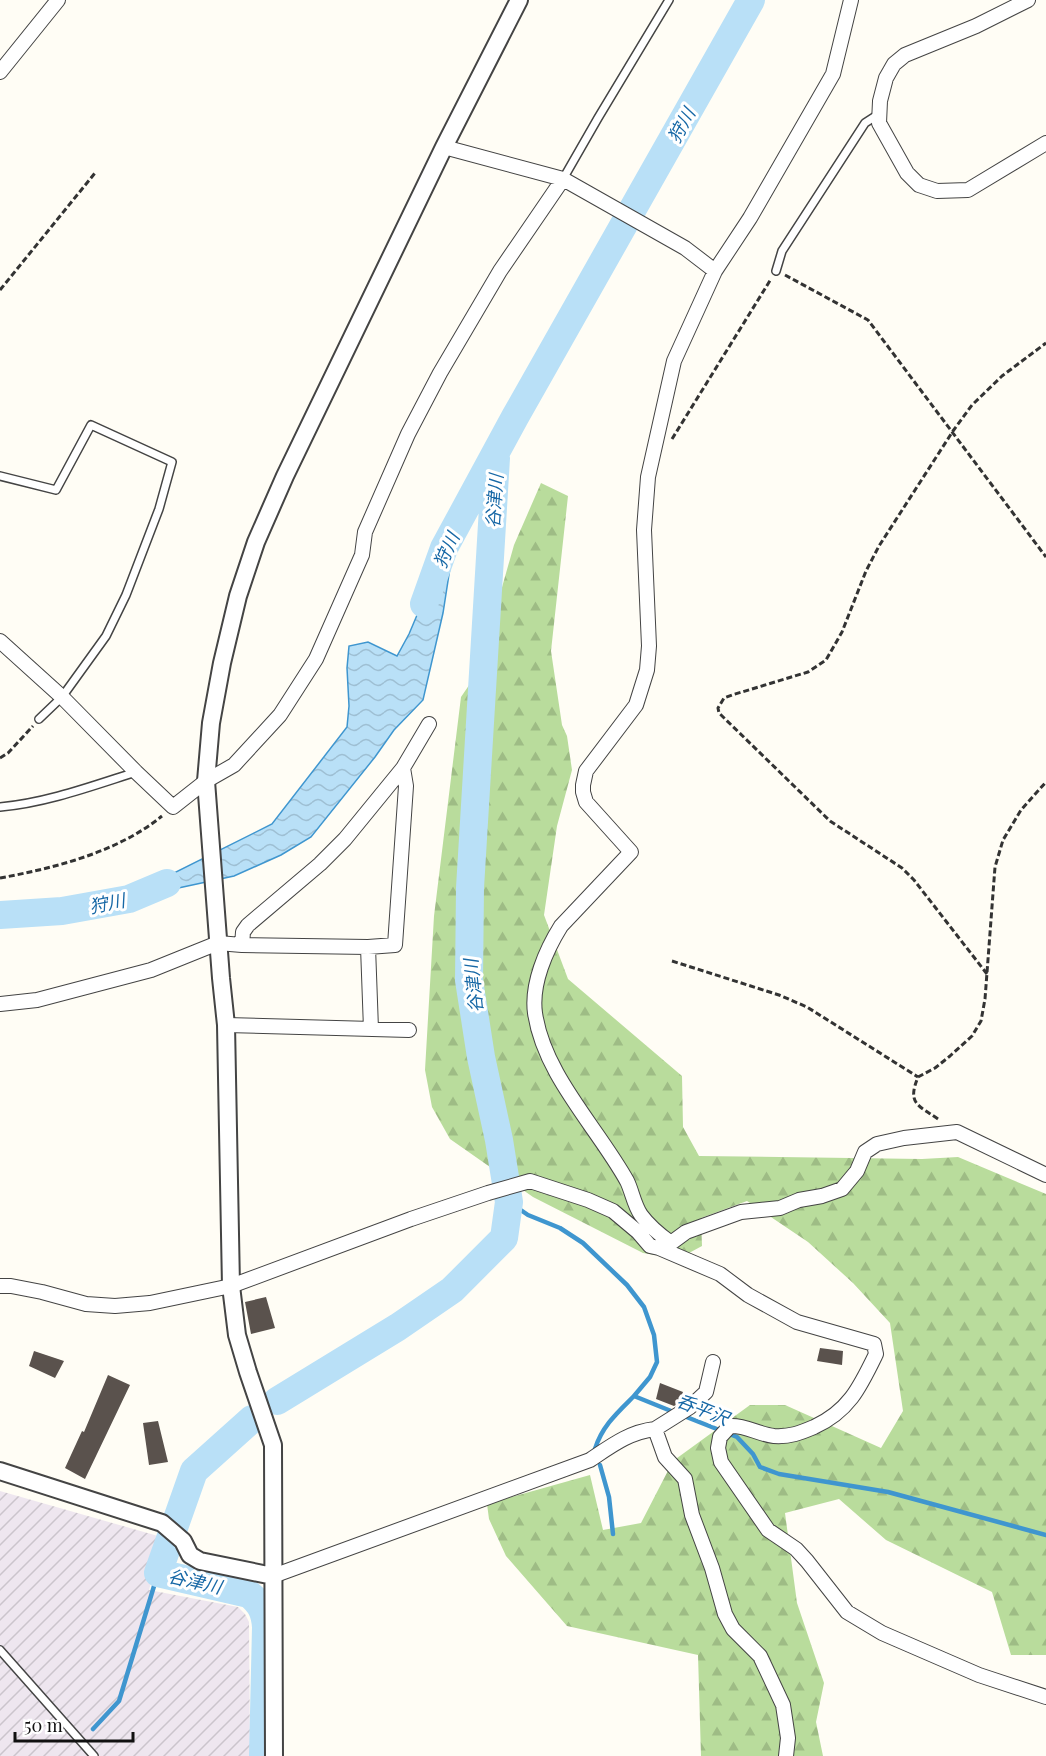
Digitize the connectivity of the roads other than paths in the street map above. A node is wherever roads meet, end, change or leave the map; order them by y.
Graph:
1 (58, 0) edge
2 (519, 0) edge
3 (669, 0) edge
4 (851, 0) edge
5 (1028, 0) edge
6 (0, 72) edge
7 (879, 114) junction
8 (1046, 143) edge
9 (444, 147) junction
10 (563, 179) junction
11 (716, 271) junction
12 (776, 271) road end
13 (0, 476) edge
14 (0, 641) edge
15 (62, 697) junction
16 (39, 719) road end
17 (429, 724) dead end
18 (403, 768) junction
19 (136, 772) junction
20 (206, 781) junction
21 (0, 807) edge
22 (218, 943) junction
23 (242, 945) junction
24 (368, 947) junction
25 (0, 1004) edge
26 (226, 1025) junction
27 (371, 1029) junction
28 (409, 1030) dead end
29 (1046, 1175) edge
30 (665, 1246) junction
31 (0, 1286) edge
32 (231, 1286) junction
33 (713, 1362) dead end
34 (655, 1429) junction
35 (0, 1471) edge
36 (273, 1576) junction
37 (0, 1650) edge
38 (1046, 1697) edge
39 (94, 1756) edge
40 (274, 1756) edge
41 (786, 1756) edge

1 - 6 street
2 - 9 street
3 - 10 lane
4 - 11 street
5 - 7 street
7 - 8 street
7 - 12 lane
9 - 10 street
9 - 20 street
10 - 11 street
10 - 20 street
11 - 30 street
13 - 15 lane
14 - 15 street
15 - 16 lane
15 - 19 street
17 - 18 street
18 - 23 street
18 - 24 street
19 - 20 street
19 - 21 lane
20 - 22 street
22 - 23 street
22 - 25 street
22 - 26 street
23 - 24 street
24 - 27 street
26 - 27 street
26 - 32 street
27 - 28 street
29 - 30 street
30 - 32 street
30 - 38 street
31 - 32 street
32 - 36 street
33 - 34 street
34 - 36 street
34 - 41 street
35 - 36 street
36 - 40 street
37 - 39 lane

